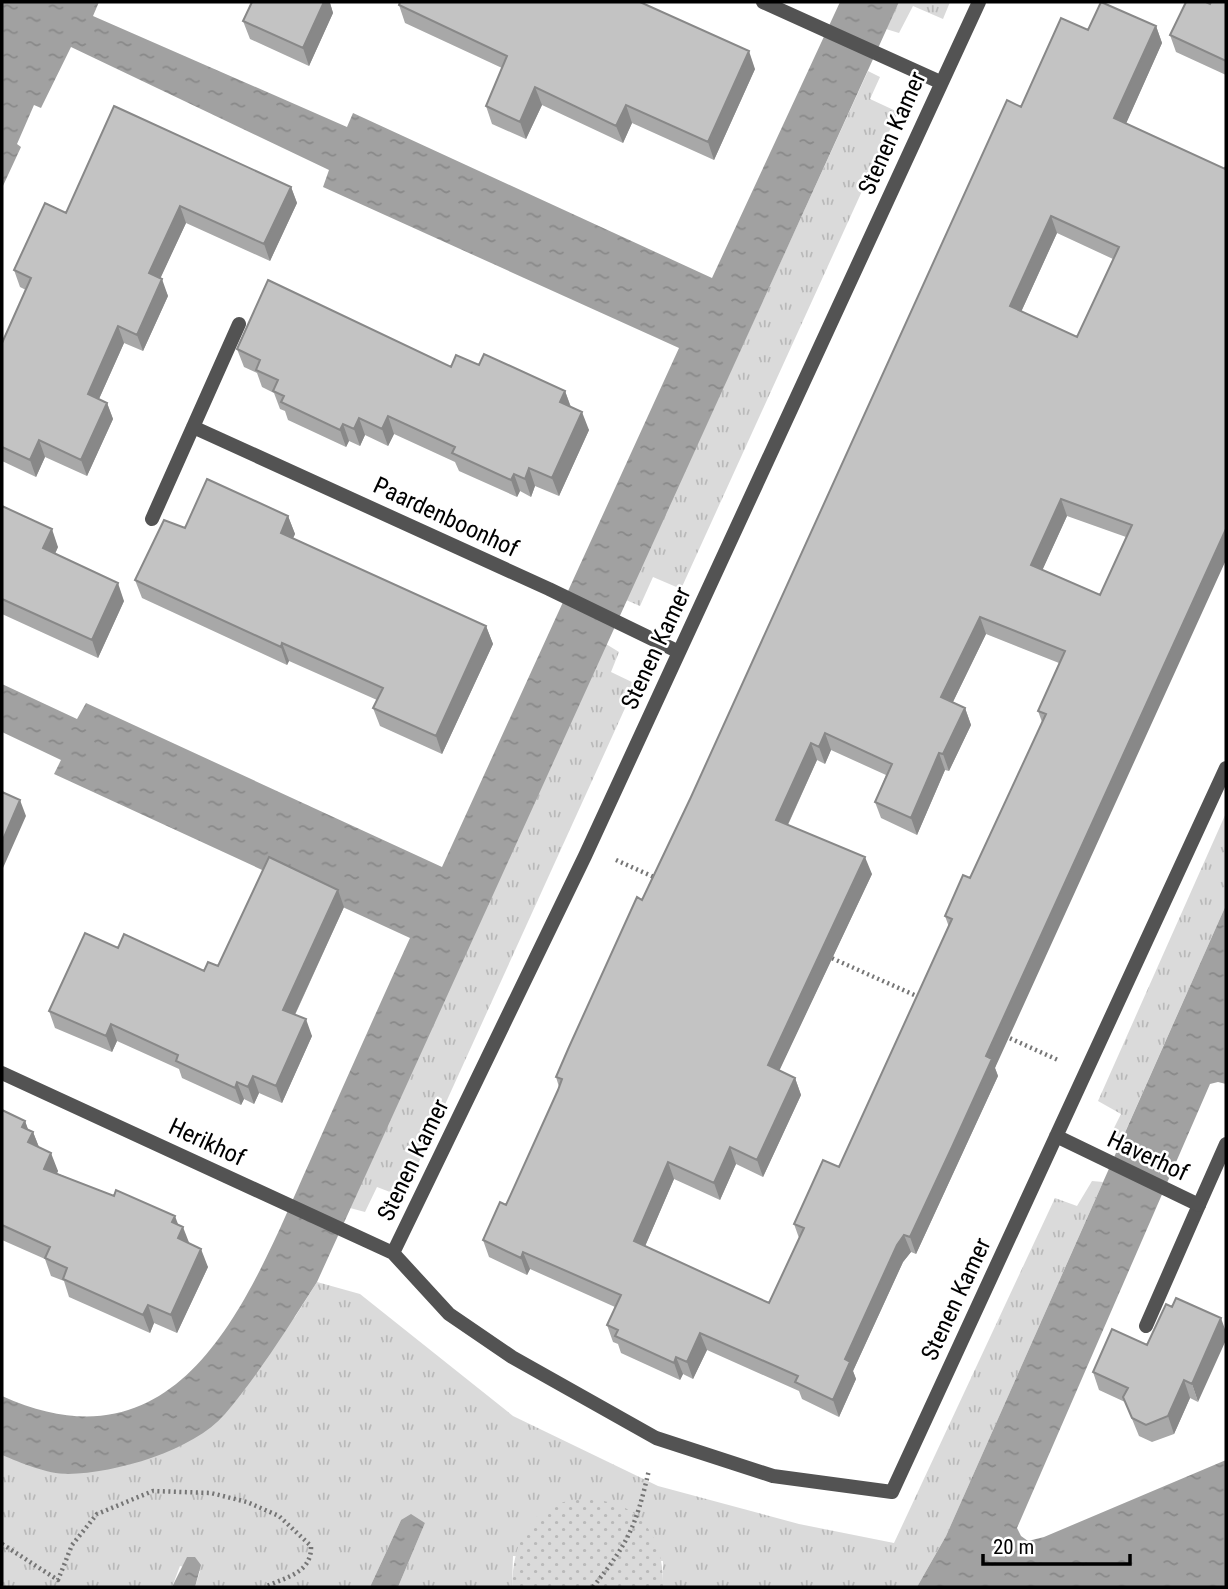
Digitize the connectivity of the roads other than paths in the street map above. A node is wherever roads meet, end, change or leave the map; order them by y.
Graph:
1 (763, 2) edge
2 (979, 2) edge
3 (940, 82) junction
4 (239, 324) dead end
5 (193, 427) junction
6 (152, 519) dead end
7 (679, 652) junction
8 (1226, 768) edge
9 (2, 1073) edge
10 (1056, 1136) junction
11 (1226, 1144) edge
12 (1222, 1163) edge
13 (1199, 1205) junction
14 (393, 1253) junction
15 (1146, 1326) dead end

1 - 3 street
2 - 3 street, Stenen Kamer
3 - 7 street, Stenen Kamer
4 - 5 street
5 - 6 street
5 - 7 street, Paardenboonhof
7 - 14 street, Stenen Kamer
8 - 10 street, Stenen Kamer
9 - 14 street, Herikhof
10 - 13 street, Haverhof
10 - 14 street, Stenen Kamer
11 - 12 street, Haverhof
12 - 13 street, Haverhof
13 - 15 street

